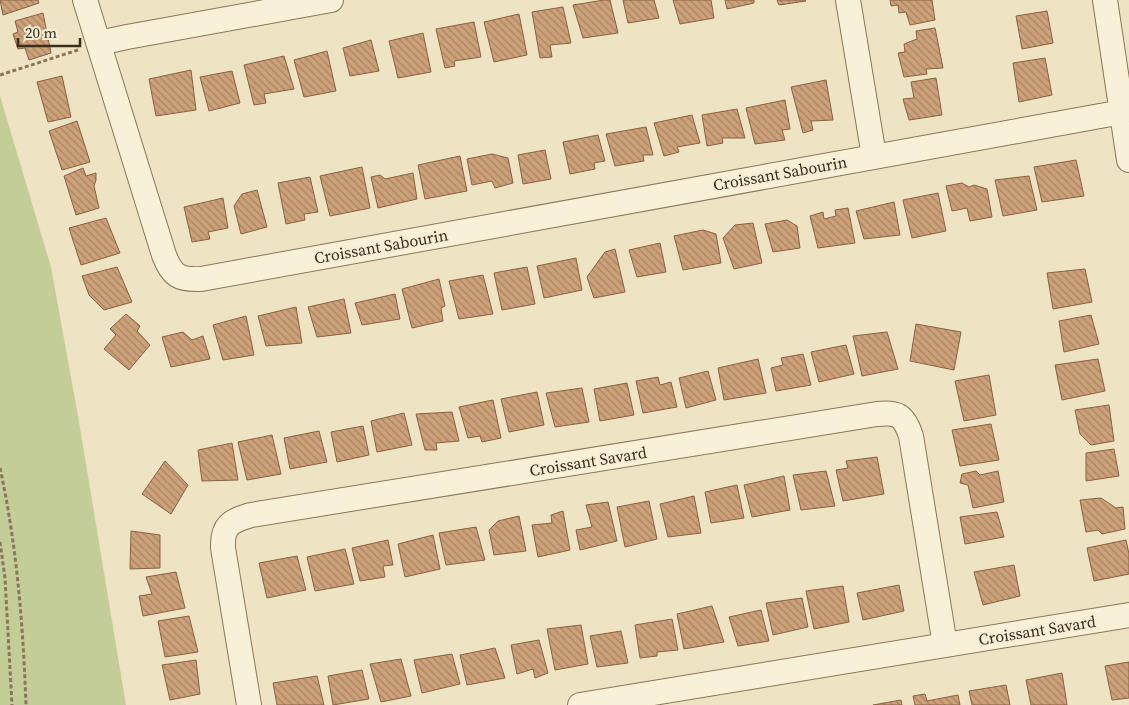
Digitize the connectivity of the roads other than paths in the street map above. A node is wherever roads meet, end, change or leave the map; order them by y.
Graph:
1 (85, 0) edge
2 (331, 0) edge
3 (848, 0) edge
4 (1105, 0) edge
5 (90, 46) junction
6 (1122, 112) junction
7 (874, 156) junction
8 (1129, 160) edge
9 (1129, 615) edge
10 (945, 645) junction
11 (249, 705) edge
12 (580, 705) edge

1 - 5 street, Croissant Sabourin
2 - 5 street
3 - 7 street
4 - 6 street
5 - 7 street, Croissant Sabourin
6 - 7 street, Croissant Sabourin
6 - 8 street
9 - 10 street, Croissant Savard
10 - 11 street, Croissant Savard
10 - 12 street, Croissant Savard

